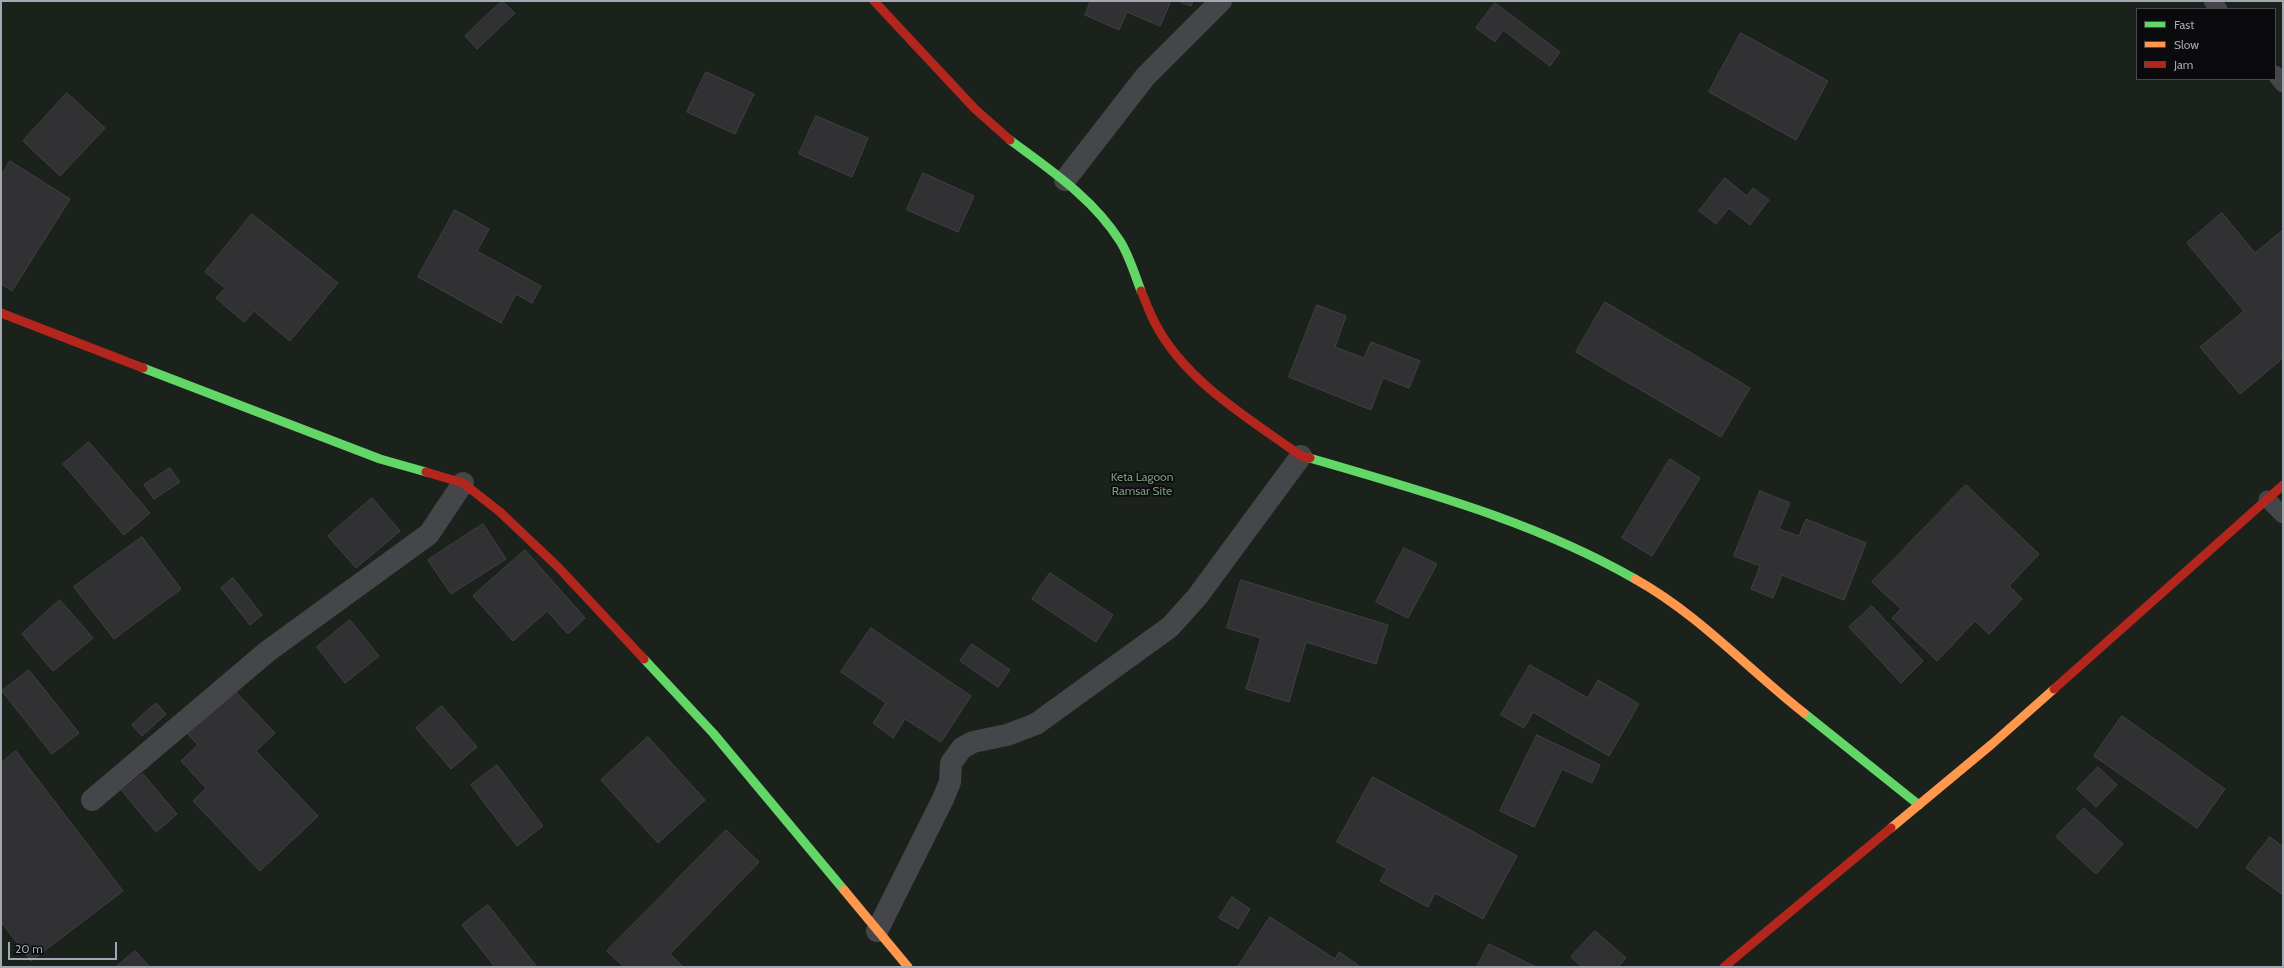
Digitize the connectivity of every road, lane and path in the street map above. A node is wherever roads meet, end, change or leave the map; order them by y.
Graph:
1 (874, 1) edge
2 (1221, 1) edge
3 (2276, 75) edge
4 (2283, 84) edge
5 (1065, 180) junction
6 (1, 313) edge
7 (1301, 456) junction
8 (462, 483) junction
9 (2283, 485) edge
10 (2267, 499) junction
11 (2283, 515) edge
12 (92, 800) dead end
13 (1919, 806) junction
14 (877, 931) junction
15 (908, 967) edge
16 (1724, 967) edge

1 - 5 street
2 - 5 street
3 - 4 lane
5 - 7 street
6 - 8 street
7 - 13 street
7 - 14 street
8 - 12 street
8 - 14 street
9 - 10 street
10 - 11 lane
10 - 13 street
13 - 16 street
14 - 15 street

